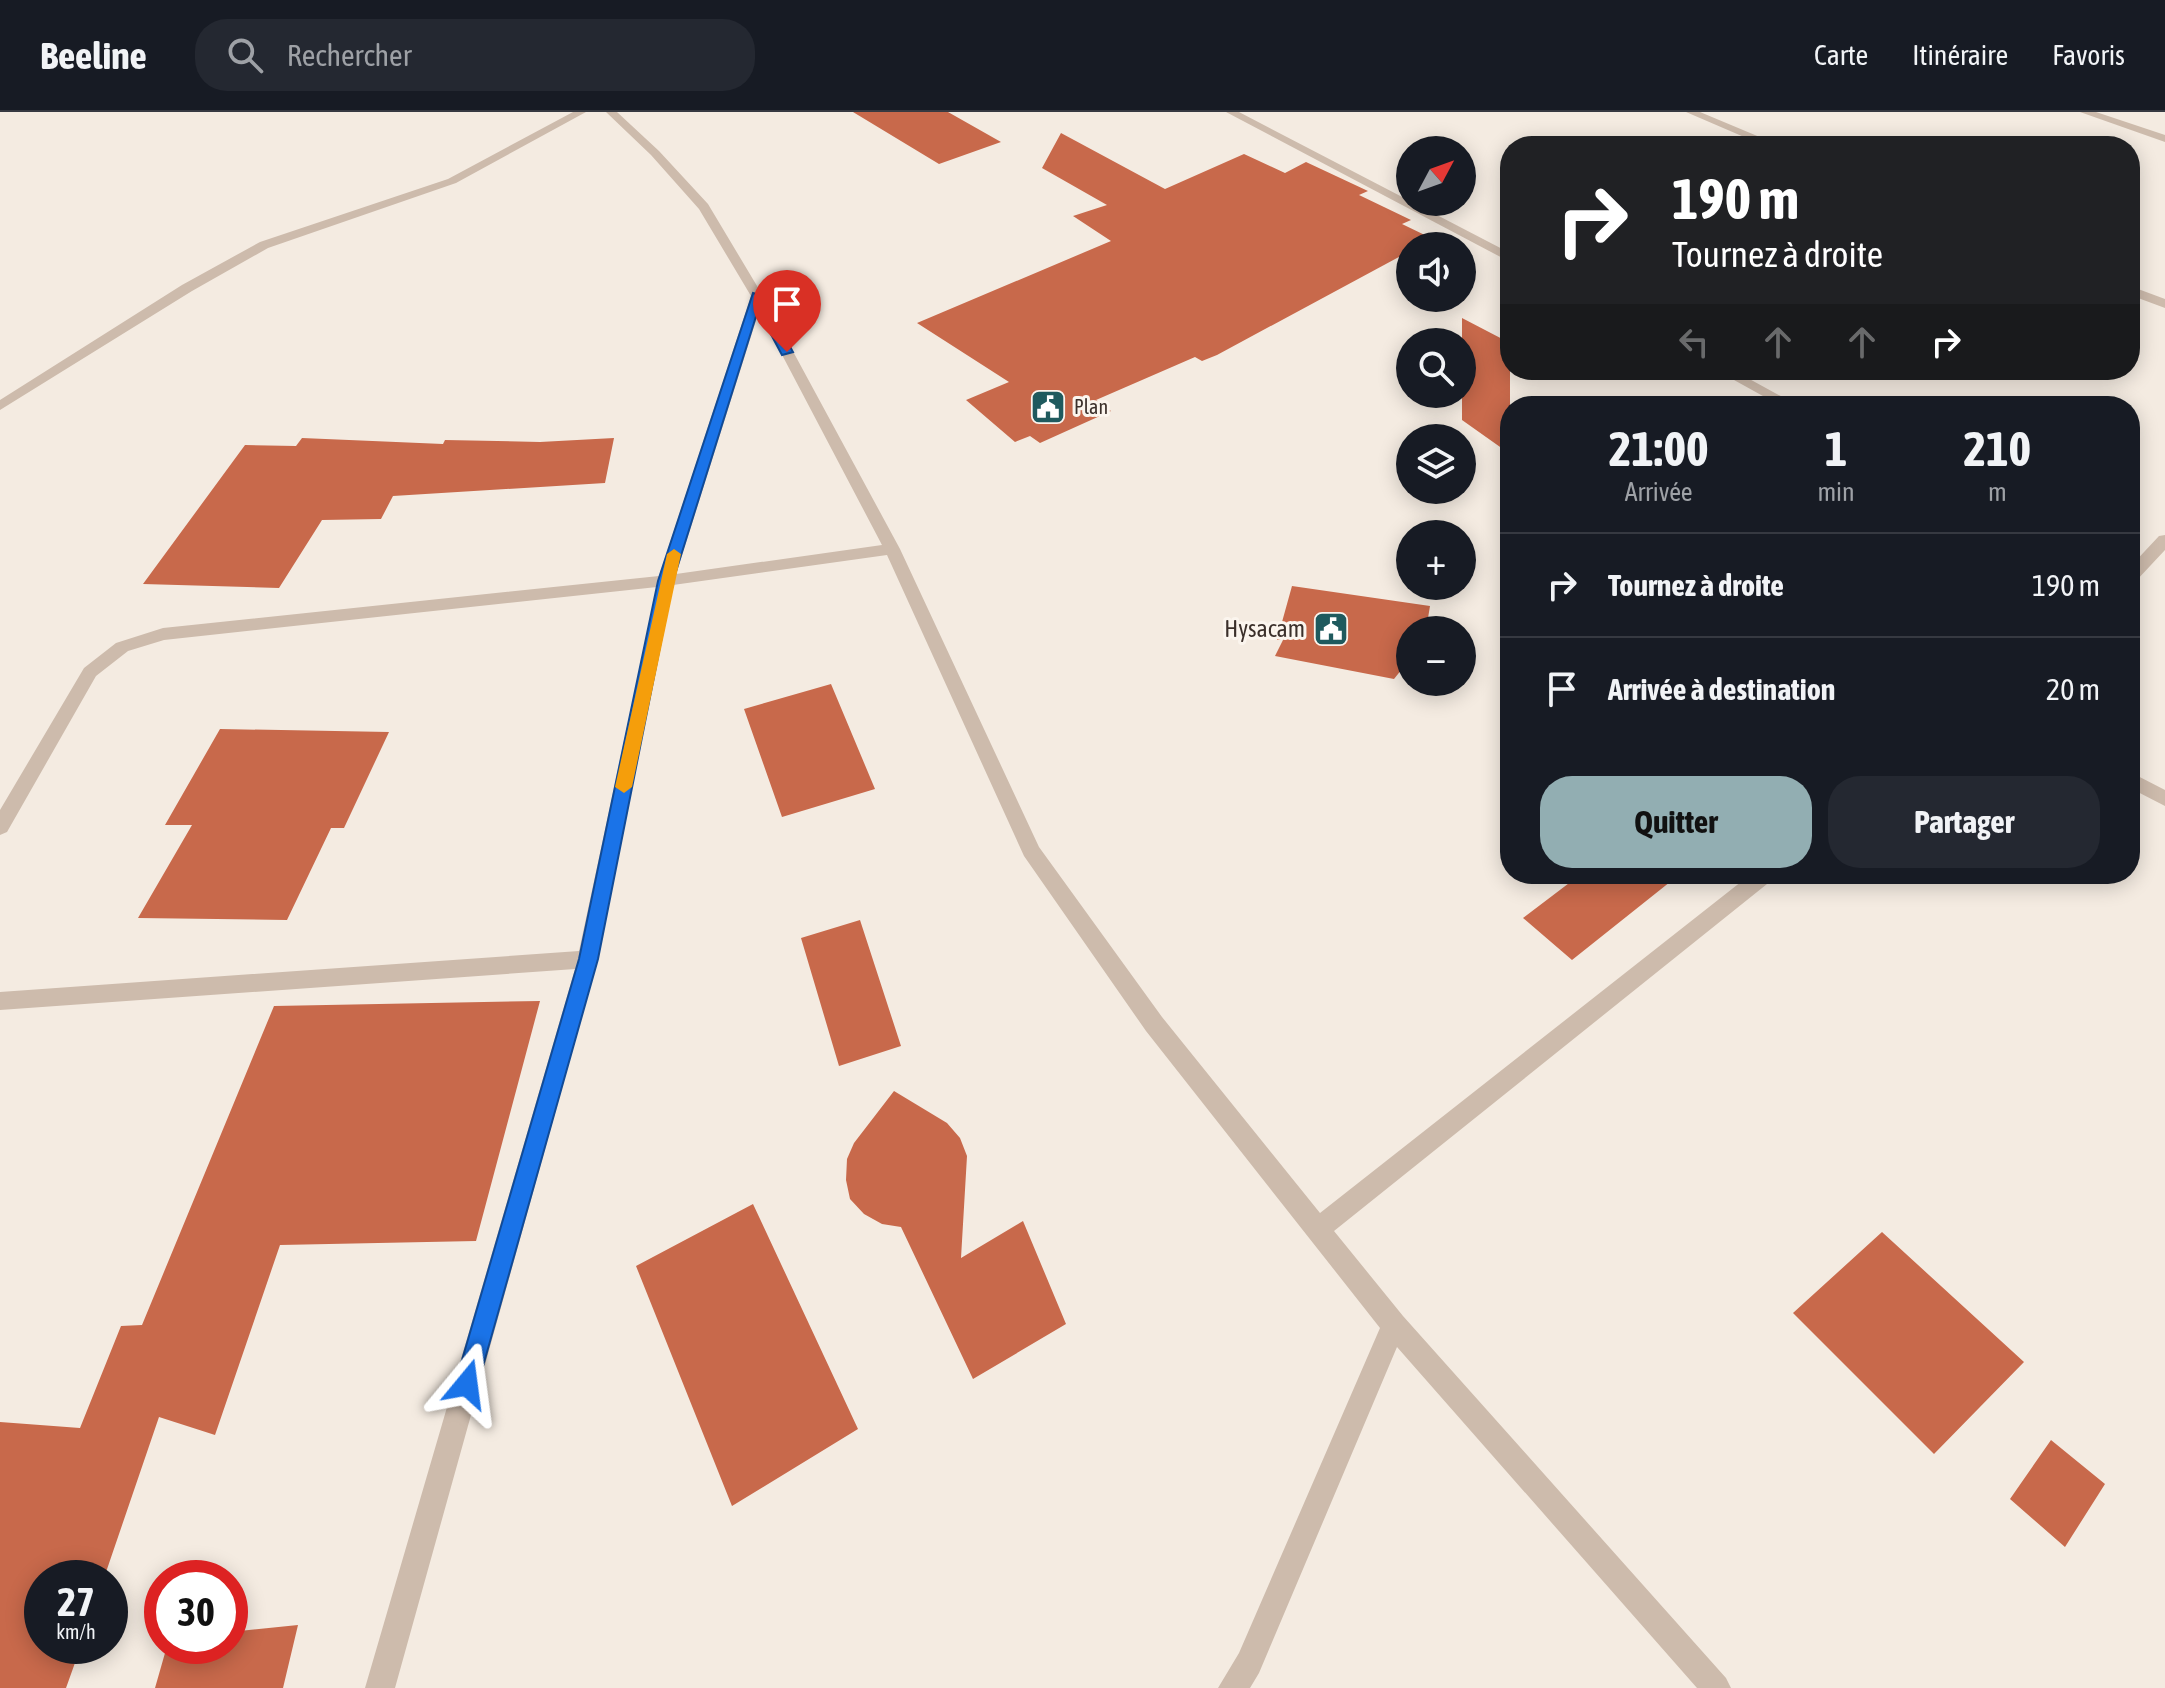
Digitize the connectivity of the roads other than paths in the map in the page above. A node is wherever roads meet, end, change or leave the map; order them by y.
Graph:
1 (581, 112) edge
2 (611, 112) edge
3 (1231, 112) edge
4 (1691, 112) edge
5 (2085, 112) edge
6 (1750, 136) edge
7 (2165, 139) edge
8 (1500, 253) edge
9 (2140, 294) edge
10 (757, 296) junction
11 (2165, 304) edge
12 (1742, 380) edge
13 (1773, 396) edge
14 (0, 406) edge
15 (2165, 540) edge
16 (892, 549) junction
17 (2140, 566) edge
18 (666, 581) junction
19 (2140, 785) edge
20 (2165, 799) edge
21 (0, 827) edge
22 (1752, 884) edge
23 (588, 959) junction
24 (0, 1001) edge
25 (1320, 1228) junction
26 (1394, 1325) junction
27 (380, 1688) edge
28 (1233, 1688) edge
29 (1716, 1688) edge

1 - 14 street
2 - 10 street
3 - 8 street
4 - 6 street
5 - 7 street
9 - 11 street
10 - 16 street
10 - 18 street
12 - 13 street
15 - 17 street
16 - 18 street
16 - 25 street
18 - 21 street
18 - 23 street
19 - 20 street
22 - 25 street
23 - 24 street
23 - 27 street
25 - 26 street
26 - 28 street
26 - 29 street

